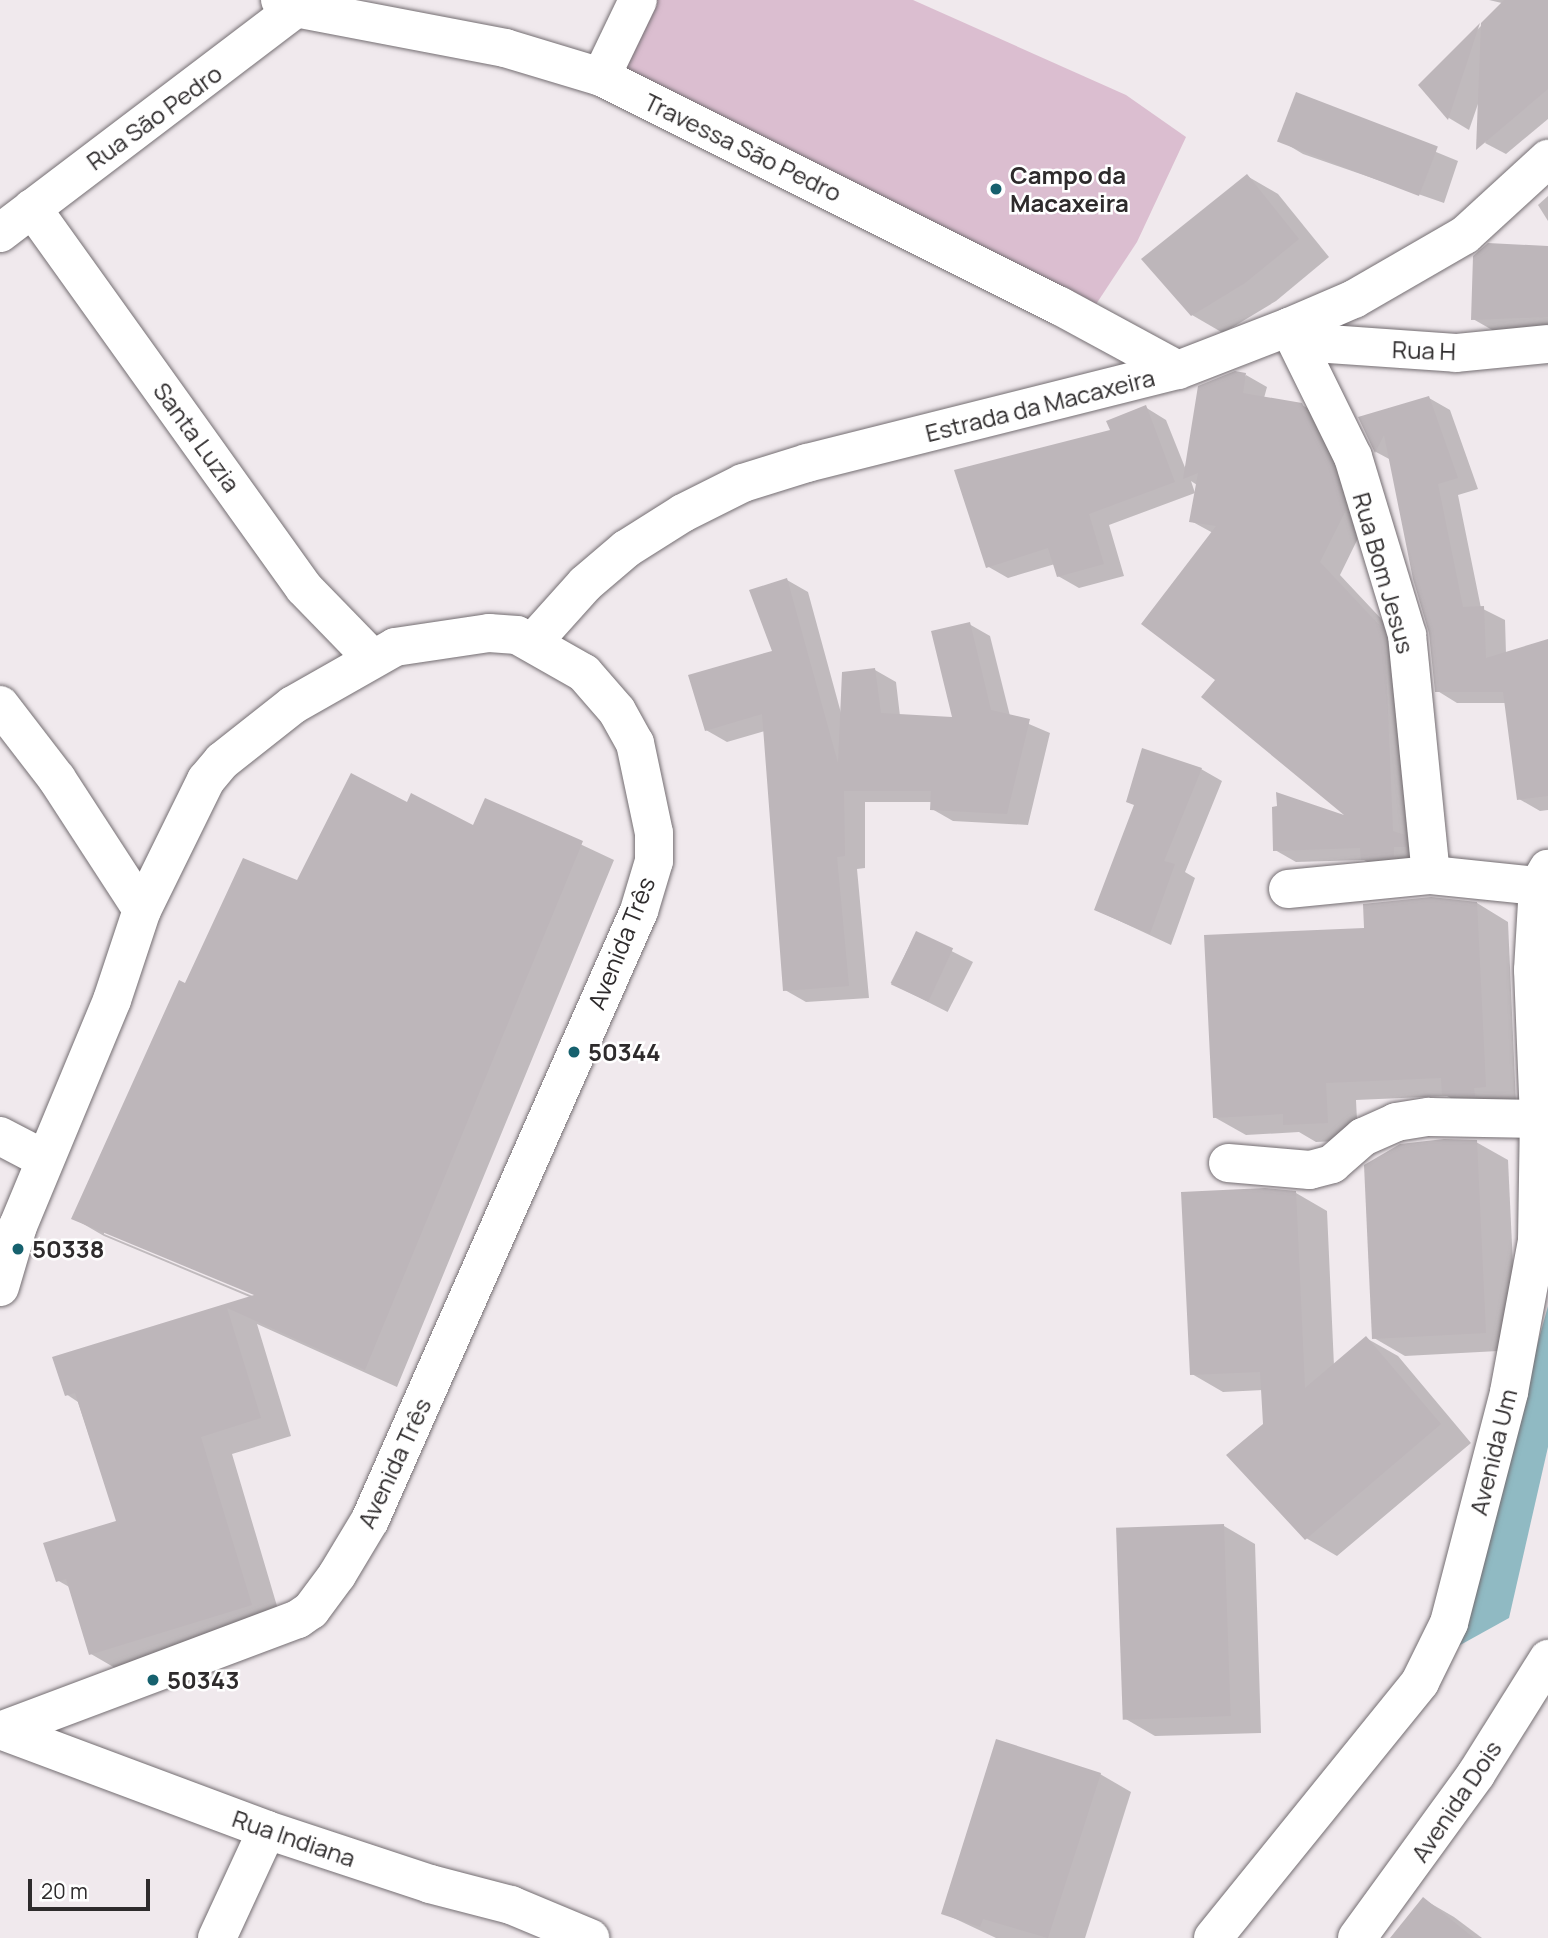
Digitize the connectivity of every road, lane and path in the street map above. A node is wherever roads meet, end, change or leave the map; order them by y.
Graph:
1 (638, 0) edge
2 (296, 3) edge
3 (601, 78) junction
4 (1548, 159) edge
5 (32, 208) junction
6 (0, 233) edge
7 (1295, 334) junction
8 (1548, 344) edge
9 (1178, 370) junction
10 (533, 642) junction
11 (372, 657) junction
12 (0, 705) edge
13 (1430, 875) junction
14 (1543, 877) edge
15 (1288, 889) dead end
16 (142, 910) junction
17 (1539, 1119) junction
18 (0, 1136) edge
19 (44, 1160) junction
20 (1228, 1163) dead end
21 (0, 1287) edge
22 (1548, 1659) edge
23 (2, 1730) edge
24 (267, 1830) junction
25 (218, 1938) edge
26 (590, 1938) edge
27 (1213, 1938) edge
28 (1357, 1938) edge

1 - 3 street
2 - 3 street, Travessa São Pedro
2 - 5 street, Rua São Pedro
3 - 9 street, Travessa São Pedro
4 - 7 street, Estrada da Macaxeira
5 - 6 street, Rua São Pedro
5 - 11 street, Santa Luzia
7 - 8 street, Rua H
7 - 9 street, Estrada da Macaxeira
7 - 13 street, Rua Bom Jesus
9 - 10 street, Estrada da Macaxeira
10 - 11 street, Avenida Três
10 - 23 street, Avenida Três
11 - 16 street, Avenida Três
12 - 16 street
13 - 14 street
13 - 15 street
14 - 17 street, Avenida Um
16 - 19 street, Avenida Três
17 - 20 street
17 - 27 street, Avenida Um
18 - 19 street
19 - 21 street, Avenida Três
22 - 28 street, Avenida Dois
23 - 24 street, Rua Indiana
24 - 25 street
24 - 26 street, Rua Indiana

